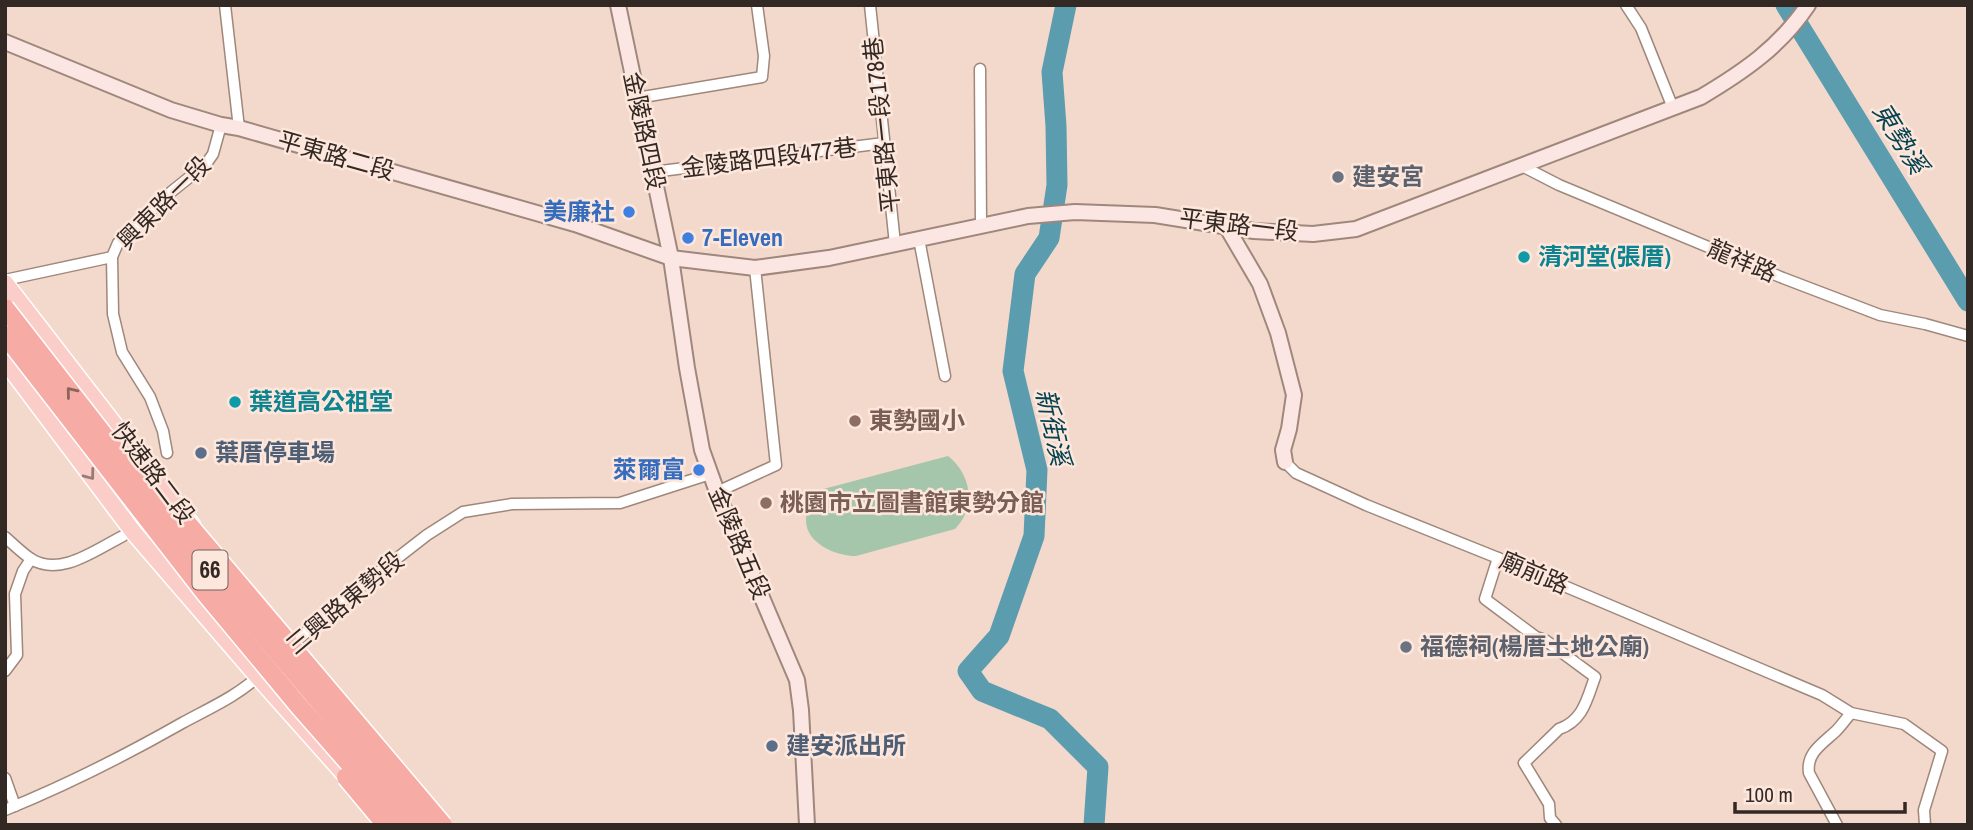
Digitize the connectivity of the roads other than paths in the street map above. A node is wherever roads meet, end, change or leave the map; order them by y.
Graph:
1 (225, 5) edge
2 (618, 5) edge
3 (757, 5) edge
4 (870, 5) edge
5 (1626, 5) edge
6 (1805, 11) edge
7 (5, 42) edge
8 (980, 69) dead end
9 (637, 98) junction
10 (1673, 108) junction
11 (221, 125) junction
12 (239, 128) junction
13 (884, 143) junction
14 (1522, 166) junction
15 (653, 172) junction
16 (981, 226) junction
17 (1226, 226) junction
18 (919, 239) junction
19 (895, 244) junction
20 (112, 257) junction
21 (671, 258) junction
22 (755, 268) junction
23 (5, 281) edge
24 (5, 308) edge
25 (5, 335) edge
26 (1968, 336) edge
27 (5, 361) edge
28 (945, 376) dead end
29 (93, 434) junction
30 (167, 453) dead end
31 (1285, 462) joint
32 (710, 474) junction
33 (717, 492) junction
34 (123, 536) dead end
35 (5, 537) edge
36 (1498, 558) junction
37 (30, 559) junction
38 (288, 650) junction
39 (5, 671) edge
40 (258, 677) junction
41 (1851, 713) junction
42 (5, 778) edge
43 (10, 808) edge
44 (387, 825) edge
45 (403, 825) edge
46 (423, 825) edge
47 (435, 825) edge
48 (443, 825) edge
49 (807, 825) edge
50 (1556, 825) edge
51 (1837, 825) edge
52 (1925, 825) edge

1 - 12 street
2 - 9 street, 金陵路四段
3 - 9 street
4 - 13 street, 平東路一段178巷
5 - 10 street
6 - 10 street, 平東路一段
7 - 11 street, 平東路二段
8 - 16 street
9 - 15 street, 金陵路四段
10 - 14 street, 平東路一段
11 - 12 street, 平東路二段
11 - 20 street, 興東路一段
12 - 21 street, 平東路二段
13 - 15 street, 金陵路四段477巷
13 - 19 street, 平東路一段178巷
14 - 17 street, 平東路一段
14 - 26 street, 龍祥路
15 - 21 street, 金陵路四段
16 - 17 street, 平東路一段
16 - 18 street, 平東路一段
17 - 31 street, 廟前路
18 - 19 street, 平東路一段
18 - 28 street
19 - 22 street, 平東路一段
20 - 23 street, 興東路一段
20 - 30 street
21 - 22 street, 平東路一段
21 - 32 street, 金陵路五段
22 - 33 street
23 - 38 main road, 快速路二段 / 66
29 -> 24 highway, 66, bridge
25 - 29 highway, 66, bridge
27 -> 40 main road, 快速路二段 / 66
29 - 44 highway, bridge
29 - 45 highway, 66, bridge
29 - 46 highway, 66, bridge
29 - 48 highway, bridge
31 - 36 street, 廟前路
32 - 33 street, 金陵路五段
32 - 38 street, 三興路東勢段
33 - 49 street, 金陵路五段
34 - 37 street
35 - 37 street
36 - 41 street, 廟前路
36 - 50 street
37 - 39 street
38 - 40 street, 三興路東勢段
38 - 47 main road, 快速路二段 / 66
40 - 43 street, 三興路東勢段
40 - 44 main road, 快速路二段 / 66
41 - 51 street
41 - 52 street, 廟前路
42 - 43 street

